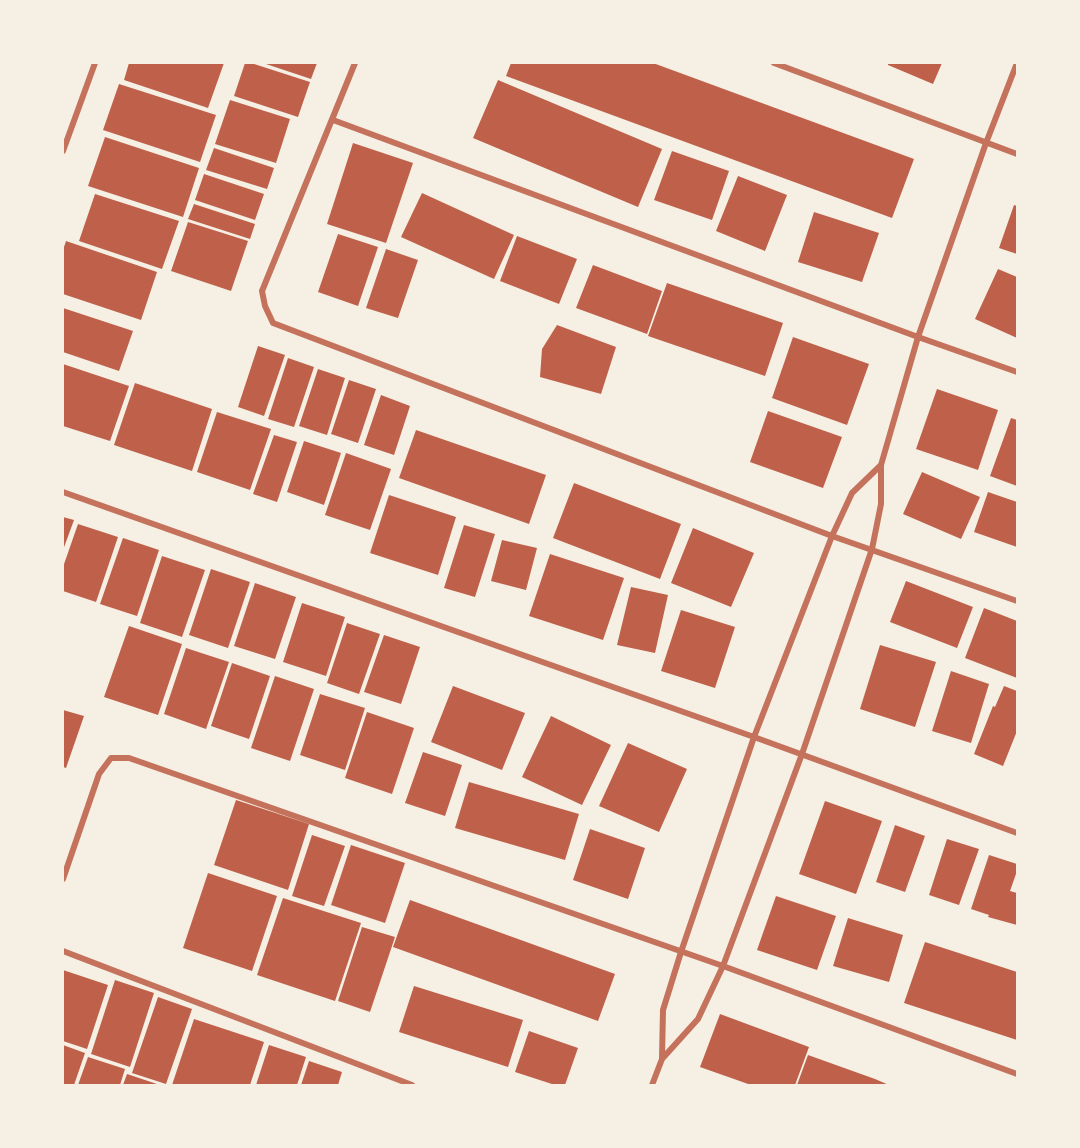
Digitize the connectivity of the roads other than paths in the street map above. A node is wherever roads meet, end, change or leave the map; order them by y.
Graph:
1 (95, 63) edge
2 (355, 63) edge
3 (774, 63) edge
4 (1017, 63) edge
5 (333, 120) junction
6 (986, 143) junction
7 (63, 151) edge
8 (1017, 154) edge
9 (918, 337) junction
10 (1017, 372) edge
11 (881, 465) junction
12 (63, 492) edge
13 (832, 536) junction
14 (872, 549) junction
15 (1017, 601) edge
16 (754, 737) junction
17 (802, 754) junction
18 (1017, 834) edge
19 (63, 879) edge
20 (63, 951) edge
21 (681, 952) junction
22 (723, 966) junction
23 (662, 1059) junction
24 (1017, 1074) edge
25 (412, 1085) edge
26 (652, 1085) edge

1 - 7 street
2 - 5 street
3 - 6 street
4 - 6 street
5 - 9 street
5 - 13 street
6 - 8 street
6 - 9 street
9 - 10 street
9 - 11 street
11 - 13 street
11 - 14 street
12 - 16 street
13 - 14 street
13 - 16 street
14 - 15 street
14 - 17 street
16 - 17 street
16 - 21 street
17 - 18 street
17 - 22 street
19 - 21 street
20 - 25 street
21 - 22 street
21 - 23 street
22 - 23 street
22 - 24 street
23 - 26 street

